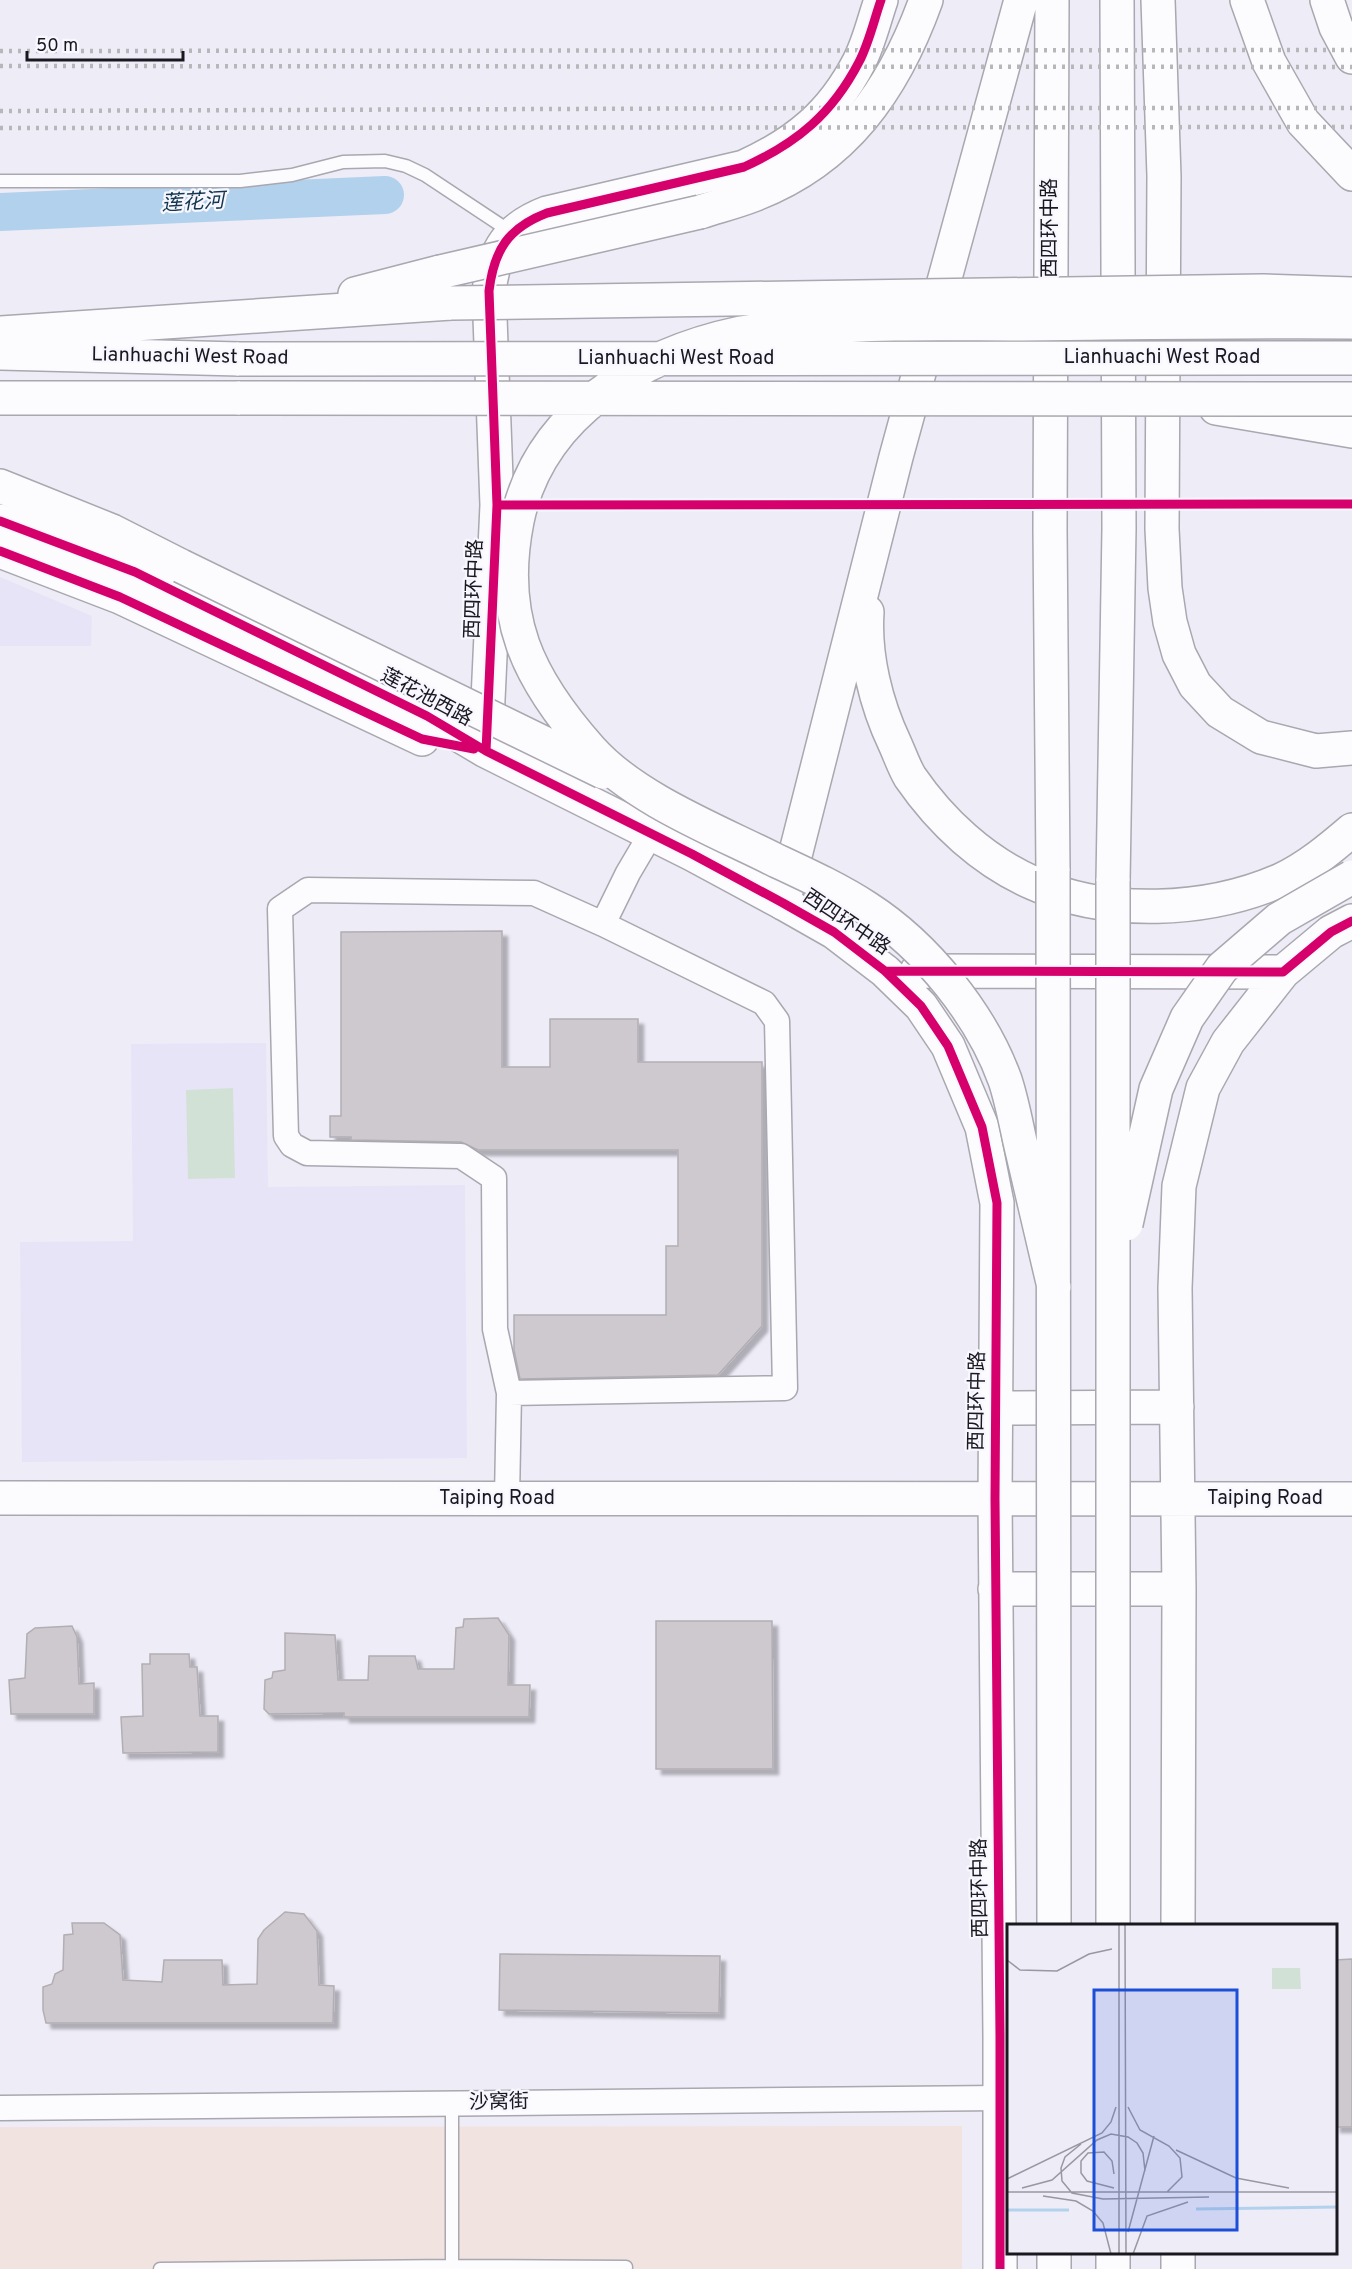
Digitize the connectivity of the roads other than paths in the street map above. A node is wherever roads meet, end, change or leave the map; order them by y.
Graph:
1 (881, 0) edge
2 (926, 0) edge
3 (1021, 0) edge
4 (1052, 0) edge
5 (1117, 0) edge
6 (1158, 0) edge
7 (1247, 0) edge
8 (1327, 0) edge
9 (1352, 57) edge
10 (1352, 174) edge
11 (0, 181) edge
12 (512, 233) junction
13 (1352, 294) edge
14 (279, 313) junction
15 (1352, 322) edge
16 (0, 333) edge
17 (0, 353) edge
18 (1352, 358) edge
19 (0, 398) edge
20 (1164, 399) junction
21 (1352, 399) edge
22 (1352, 431) edge
23 (0, 486) edge
24 (0, 521) edge
25 (0, 551) edge
26 (870, 562) junction
27 (1352, 748) edge
28 (486, 751) junction
29 (640, 790) junction
30 (1352, 830) edge
31 (651, 834) junction
32 (1352, 877) edge
33 (783, 903) junction
34 (1352, 921) edge
35 (603, 924) junction
36 (885, 971) junction
37 (1282, 972) junction
38 (1113, 1284) junction
39 (1054, 1287) junction
40 (509, 1393) junction
41 (1177, 1407) junction
42 (996, 1408) junction
43 (0, 1498) edge
44 (507, 1498) junction
45 (994, 1499) junction
46 (1179, 1499) junction
47 (1352, 1499) edge
48 (995, 1589) junction
49 (1179, 1589) junction
50 (1054, 1924) edge
51 (1113, 1924) edge
52 (1178, 1924) edge
53 (999, 2098) junction
54 (452, 2103) junction
55 (0, 2108) edge
56 (626, 2267) dead end
57 (452, 2268) edge
58 (160, 2269) edge
59 (187, 2269) edge
60 (1000, 2269) edge

1 - 12 main road, 西四环中路
2 - 14 main road, bridge
3 - 26 main road
4 - 39 main road, 西四环中路, bridge
5 - 38 main road, bridge
6 - 27 main road
7 - 10 main road
8 - 9 main road
11 - 12 lane
12 - 28 main road, 西四环中路
13 - 14 main road, bridge
14 - 16 main road
15 - 29 main road, bridge
17 - 18 main road, Lianhuachi West Road, bridge
19 - 20 main road, Lianhuachi West Road, bridge
20 - 21 main road, Lianhuachi West Road, bridge
20 - 22 main road, bridge
23 - 29 main road, bridge
24 - 28 main road, 莲花池西路
25 - 28 main road, 莲花池西路
26 - 30 main road
26 - 33 main road
28 - 31 main road, 西四环中路
29 - 39 main road, bridge
31 - 33 main road, 西四环中路
31 - 35 street
32 - 38 main road, bridge
33 - 36 main road, 西四环中路
34 - 37 main road
35 - 40 street
35 - 40 street
36 - 37 main road
36 - 42 main road, 西四环中路
37 - 41 main road
38 - 51 main road, bridge
39 - 50 main road, bridge
40 - 44 street
41 - 42 main road
41 - 46 main road
42 - 45 main road, 西四环中路
43 - 44 main road, Taiping Road
44 - 45 main road, Taiping Road
45 - 46 main road, Taiping Road
45 - 48 main road, 西四环中路
46 - 47 main road, Taiping Road
46 - 49 main road
48 - 49 main road
48 - 53 main road, 西四环中路
49 - 52 main road
53 - 54 street, 沙窝街
53 - 60 main road, 西四环中路
54 - 55 street, 沙窝街
54 - 57 lane
56 - 57 lane
57 - 59 lane
58 - 59 lane

